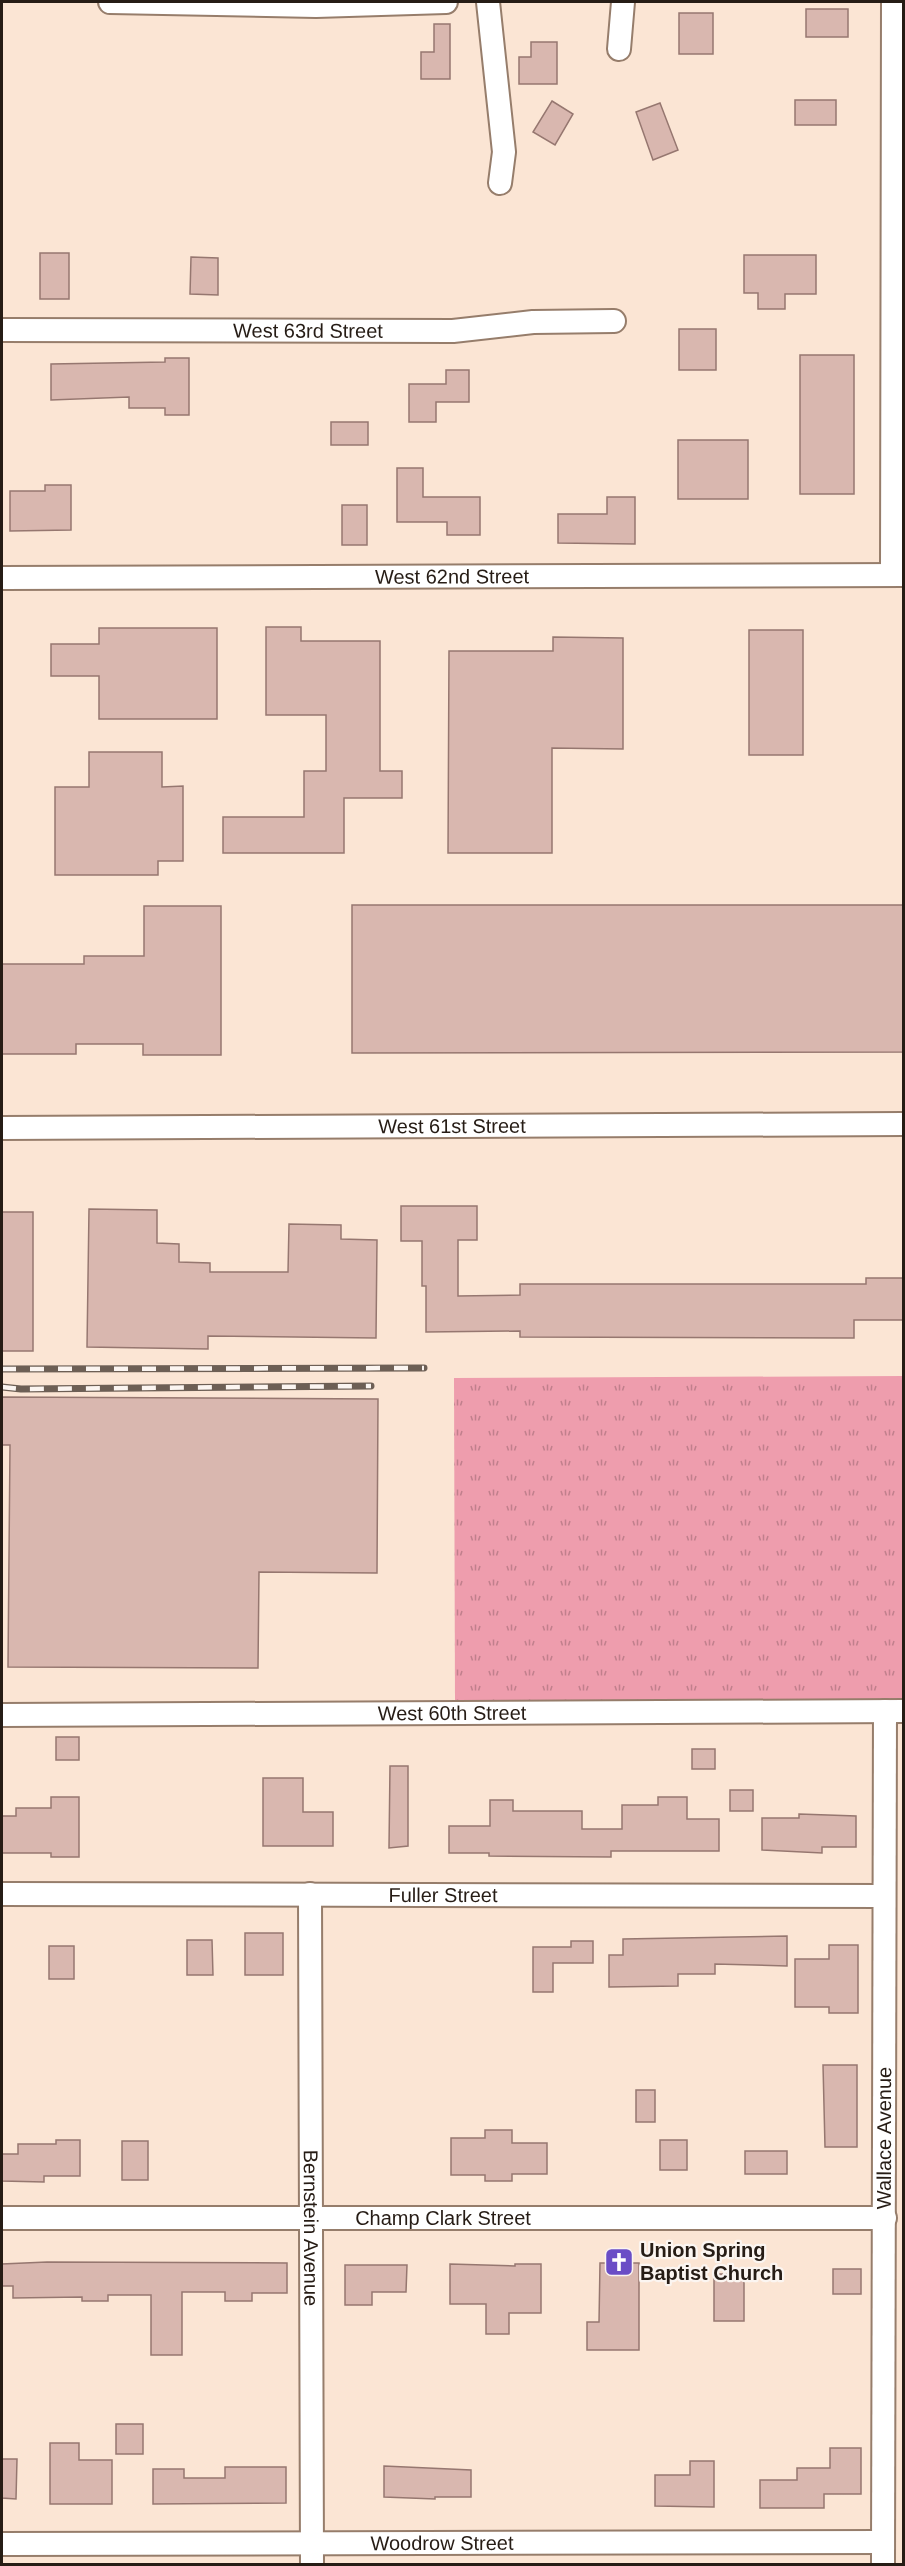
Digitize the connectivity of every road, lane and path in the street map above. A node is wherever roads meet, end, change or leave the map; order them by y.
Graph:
1 (110, 2) edge
2 (446, 2) edge
3 (488, 2) edge
4 (623, 2) edge
5 (893, 2) edge
6 (619, 49) dead end
7 (898, 76) edge
8 (500, 183) dead end
9 (614, 321) dead end
10 (897, 321) edge
11 (2, 330) edge
12 (898, 575) edge
13 (2, 578) edge
14 (903, 1124) edge
15 (2, 1128) edge
16 (894, 1711) edge
17 (2, 1715) edge
18 (2, 1894) edge
19 (310, 1894) junction
20 (883, 1896) junction
21 (2, 2218) edge
22 (310, 2218) junction
23 (885, 2218) junction
24 (2, 2544) edge
25 (883, 2553) edge
26 (312, 2554) edge

1 - 2 street
3 - 8 street
4 - 6 street
5 - 7 street
7 - 10 street
9 - 11 street, West 63rd Street
10 - 12 street
12 - 13 street, West 62nd Street
14 - 15 street, West 61st Street
16 - 17 street, West 60th Street
16 - 20 street, Wallace Avenue
18 - 19 street, Fuller Street
19 - 20 street, Fuller Street
19 - 22 street, Bernstein Avenue
20 - 23 street, Wallace Avenue
21 - 22 street, Champ Clark Street
22 - 23 street, Champ Clark Street
22 - 26 street, Bernstein Avenue
23 - 25 street, Wallace Avenue
24 - 26 street, Woodrow Street
25 - 26 street, Woodrow Street

